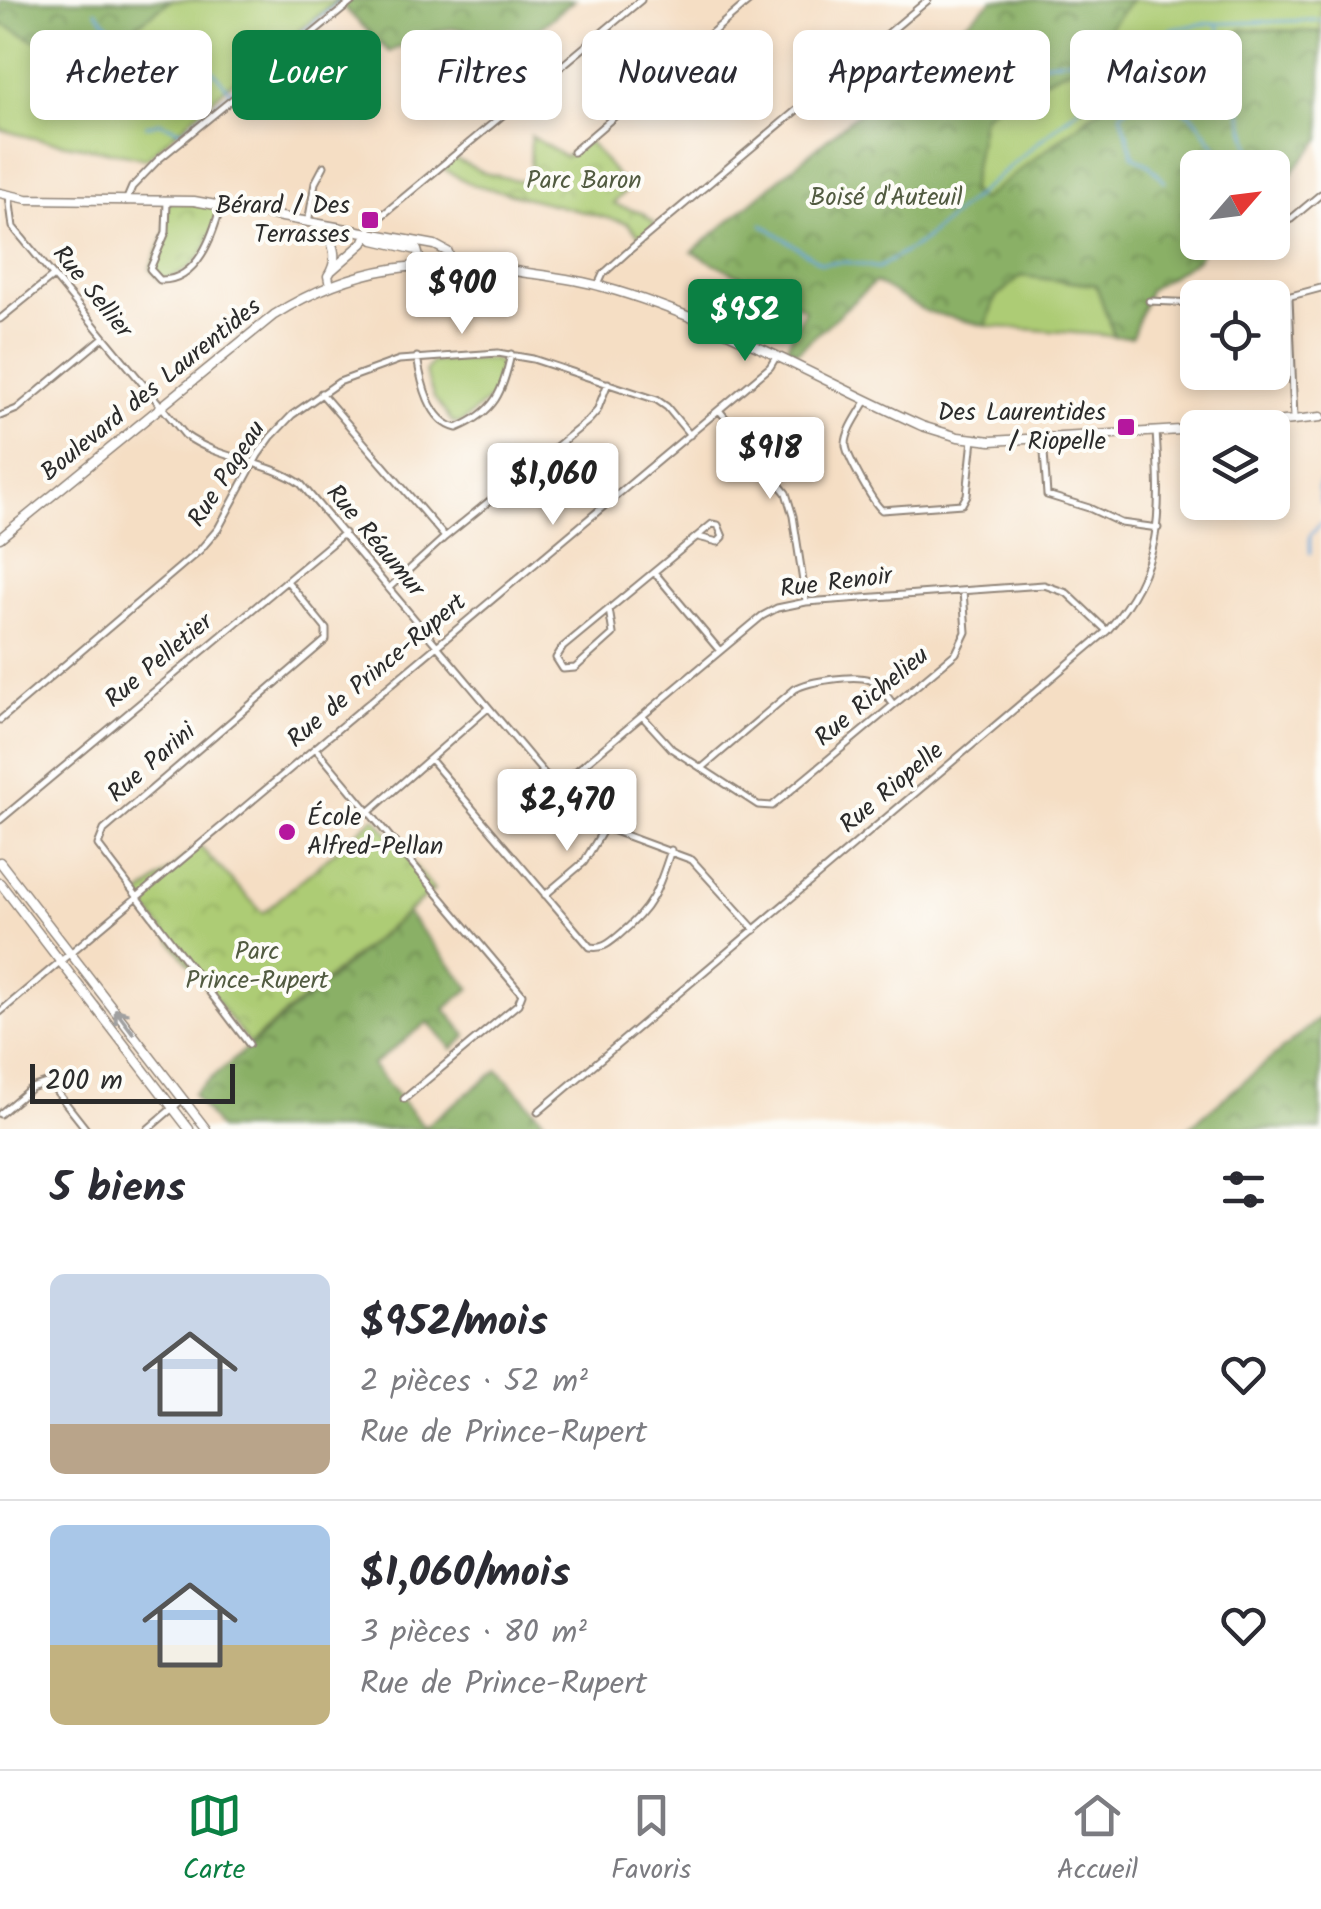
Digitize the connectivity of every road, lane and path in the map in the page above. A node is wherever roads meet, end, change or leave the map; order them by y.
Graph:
1 (354, 0) edge
2 (641, 0) edge
3 (750, 0) edge
4 (928, 0) edge
5 (605, 30) edge
6 (715, 30) edge
7 (582, 50) edge
8 (610, 120) edge
9 (573, 152) dead end
10 (324, 166) dead end
11 (1321, 194) edge
12 (4, 195) edge
13 (126, 201) junction
14 (167, 201) junction
15 (222, 206) junction
16 (1290, 219) edge
17 (308, 223) junction
18 (322, 225) junction
19 (366, 234) junction
20 (450, 263) junction
21 (422, 264) junction
22 (332, 270) junction
23 (54, 276) junction
24 (330, 286) junction
25 (598, 286) junction
26 (1321, 288) edge
27 (1290, 298) edge
28 (1149, 301) dead end
29 (1180, 302) edge
30 (0, 319) edge
31 (1290, 323) edge
32 (104, 337) junction
33 (512, 354) junction
34 (417, 356) junction
35 (776, 357) junction
36 (608, 383) junction
37 (322, 393) junction
38 (866, 400) junction
39 (160, 406) junction
40 (718, 410) junction
41 (0, 416) edge
42 (1321, 417) edge
43 (1290, 421) edge
44 (1294, 421) junction
45 (1180, 430) edge
46 (1156, 431) junction
47 (690, 434) junction
48 (1044, 438) junction
49 (973, 440) junction
50 (254, 463) junction
51 (1158, 528) junction
52 (344, 533) junction
53 (446, 537) junction
54 (698, 537) junction
55 (0, 538) edge
56 (654, 572) junction
57 (287, 580) junction
58 (390, 588) junction
59 (963, 591) junction
60 (806, 602) junction
61 (609, 610) junction
62 (1106, 632) junction
63 (437, 646) junction
64 (720, 651) junction
65 (894, 704) junction
66 (489, 706) junction
67 (642, 716) junction
68 (0, 720) edge
69 (316, 748) junction
70 (431, 760) junction
71 (702, 768) junction
72 (556, 788) junction
73 (370, 811) junction
74 (0, 820) edge
75 (605, 826) junction
76 (671, 850) junction
77 (0, 862) edge
78 (0, 883) edge
79 (545, 895) junction
80 (138, 897) junction
81 (755, 930) junction
82 (71, 952) junction
83 (59, 963) junction
84 (0, 1012) edge
85 (249, 1044) dead end
86 (183, 1099) junction
87 (404, 1099) dead end
88 (172, 1108) junction
89 (538, 1112) dead end
90 (0, 1114) edge
91 (86, 1129) edge
92 (148, 1129) edge
93 (189, 1129) edge
94 (206, 1129) edge

1 - 13 street
2 - 5 street
3 - 6 street
4 - 25 street
7 - 19 street
8 - 9 street
10 - 17 street
11 - 16 street
12 - 13 street
12 - 23 street, Rue Sellier
13 - 14 street
14 - 15 street
14 - 15 street
15 - 17 street
17 - 18 street
18 - 19 street
18 - 22 street
19 - 20 street
19 - 21 street
19 - 22 street
20 - 21 street, Boulevard des Laurentides
20 - 25 street, Boulevard des Laurentides
21 - 24 street, Boulevard des Laurentides
22 - 24 street
23 - 30 street
23 - 32 street, Rue Sellier
24 - 39 street, Boulevard des Laurentides
25 - 35 street, Boulevard des Laurentides
26 - 27 street
28 - 29 street
31 - 44 street
32 - 39 street, Rue Sellier
32 - 41 street
33 - 34 street, Rue Pageau
33 - 34 street
33 - 36 street, Rue Pageau
34 - 37 street, Rue Pageau
35 - 38 street, Boulevard des Laurentides
35 - 40 street, Rue de Prince-Rupert
36 - 47 street, Rue Pageau
36 - 53 street
37 - 50 street, Rue Pageau
37 - 53 street
38 - 49 street, Boulevard des Laurentides
38 - 49 street
39 - 50 street, Rue Réaumur
39 - 55 street, Boulevard des Laurentides
40 - 47 street, Rue de Prince-Rupert
40 - 60 street
42 - 44 street
43 - 44 street
45 - 46 street, Boulevard des Laurentides
46 - 48 street, Boulevard des Laurentides
46 - 51 street, Rue Riopelle
47 - 63 street, Rue de Prince-Rupert
48 - 49 street, Boulevard des Laurentides
48 - 51 street
50 - 52 street, Rue Réaumur
50 - 68 street, Rue Pageau
51 - 62 street, Rue Riopelle
52 - 57 street, Rue Pelletier
52 - 58 street, Rue Réaumur
53 - 58 street
54 - 54 street
54 - 56 street
56 - 61 street
56 - 64 street
57 - 74 street, Rue Pelletier
57 - 80 street, Rue Parini
58 - 63 street, Rue Réaumur
59 - 60 street, Rue Renoir
59 - 62 street, Rue Renoir
59 - 65 street, Rue Richelieu
60 - 64 street, Rue Renoir
61 - 61 street
62 - 81 street, Rue Riopelle
63 - 66 street, Rue Réaumur
63 - 69 street, Rue de Prince-Rupert
64 - 67 street, Rue Renoir
65 - 71 street
65 - 71 street, Rue Richelieu
66 - 70 street
66 - 72 street, Rue Réaumur
67 - 71 street
67 - 72 street, Rue Renoir
69 - 73 street
69 - 80 street, Rue de Prince-Rupert
70 - 73 street
70 - 79 street
72 - 75 street, Rue Réaumur
73 - 87 street
75 - 76 street, Rue Réaumur
75 - 79 street
76 - 79 street
76 - 81 street, Rue Réaumur
77 - 82 street
78 - 83 street
80 - 82 street, Rue de Prince-Rupert
80 - 85 street, Rue Parini
81 - 89 street, Rue Riopelle
82 - 83 street, Rue de Prince-Rupert
86 -> 82 street
83 - 84 street, Rue de Prince-Rupert
83 - 88 street
86 - 88 street
86 - 94 street
88 - 92 street
88 - 93 street
90 - 91 street

